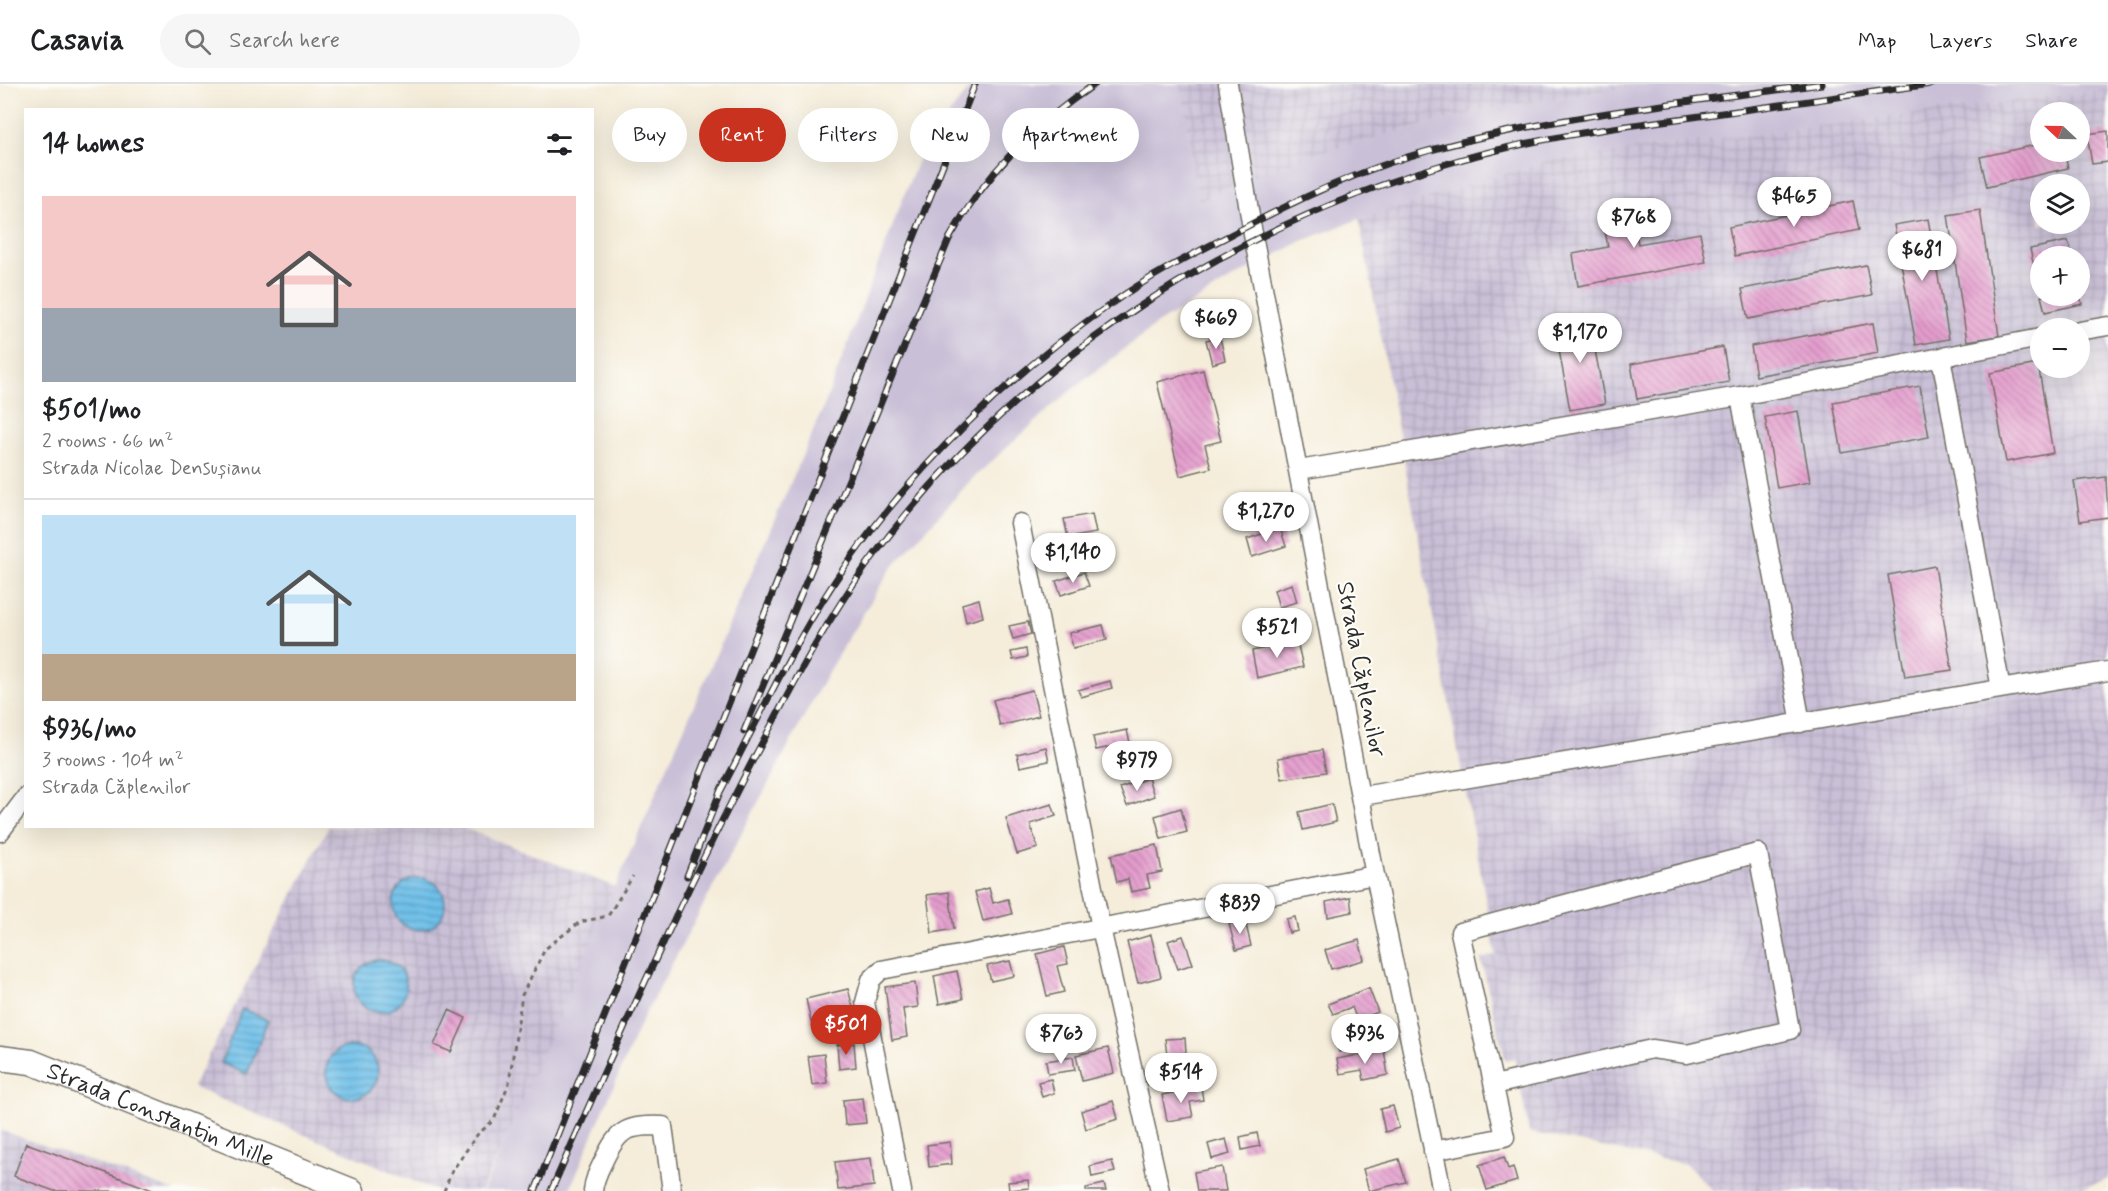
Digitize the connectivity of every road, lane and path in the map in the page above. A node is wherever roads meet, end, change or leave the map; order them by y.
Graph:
1 (1228, 84) edge
2 (2108, 326) edge
3 (2090, 329) edge
4 (2030, 341) edge
5 (1941, 357) junction
6 (1740, 396) junction
7 (1299, 470) junction
8 (1020, 523) dead end
9 (2108, 671) edge
10 (2001, 689) junction
11 (1801, 723) junction
12 (1362, 796) junction
13 (24, 800) edge
14 (0, 832) edge
15 (1375, 875) junction
16 (633, 876) dead end
17 (1101, 928) junction
18 (0, 1049) edge
19 (0, 1058) edge
20 (31, 1062) junction
21 (1494, 1085) junction
22 (1433, 1151) junction
23 (352, 1191) edge
24 (444, 1191) edge
25 (593, 1191) edge
26 (672, 1191) edge
27 (902, 1191) edge
28 (1160, 1191) edge
29 (1442, 1191) edge

1 - 7 street, Strada Căplenilor
2 - 3 street
4 - 5 street
5 - 6 street
5 - 10 street
6 - 7 street
6 - 11 street
7 - 12 street, Strada Căplenilor
8 - 17 street
9 - 10 street
10 - 11 street
11 - 12 street
12 - 15 street, Strada Căplenilor
13 - 14 street
15 - 17 street
15 - 22 street, Strada Căplenilor
16 - 24 path
17 - 27 street
17 - 28 street
18 - 20 street
19 - 20 main road, Strada Constantin Mille
20 - 23 main road, Strada Constantin Mille
21 - 21 street
21 - 22 street
22 - 29 street, Strada Căplenilor
25 - 26 street

